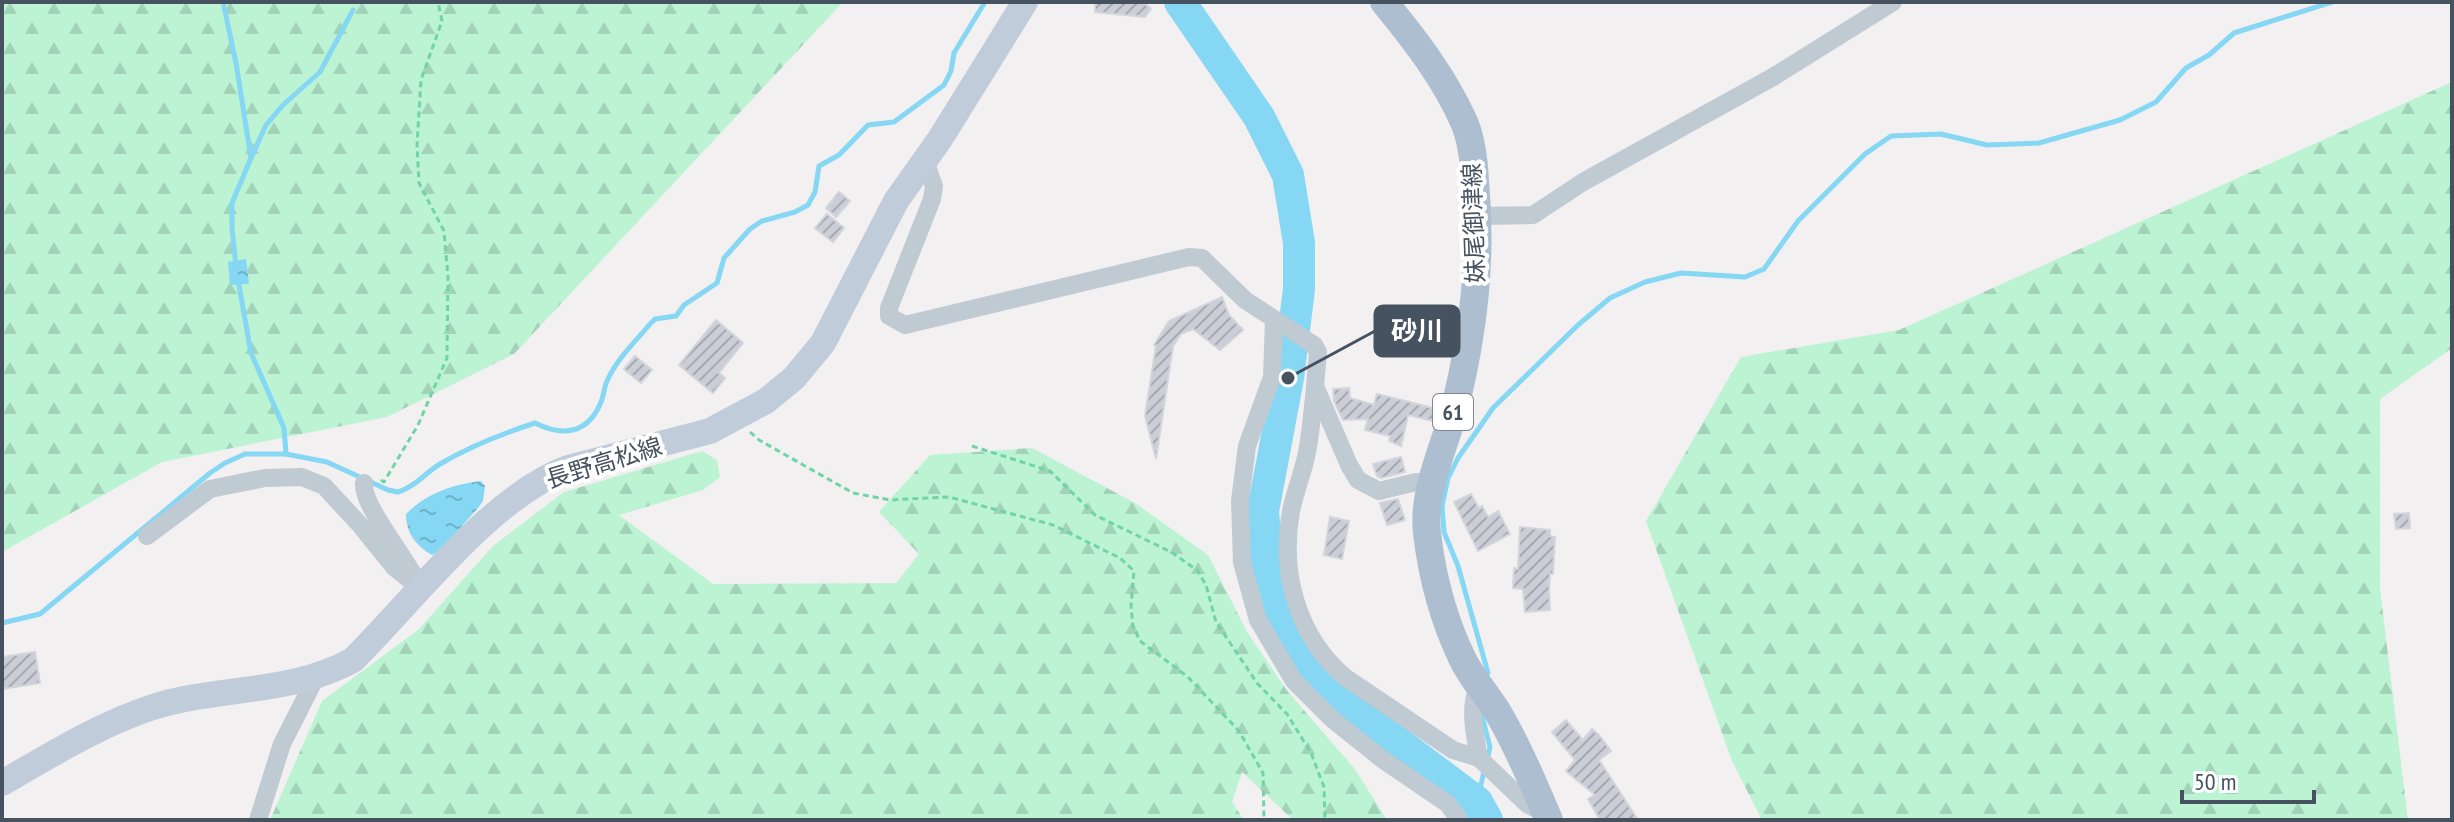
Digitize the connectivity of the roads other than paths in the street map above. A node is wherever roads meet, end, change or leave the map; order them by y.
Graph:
1 (1025, 2) edge
2 (1384, 2) edge
3 (1893, 2) edge
4 (925, 161) junction
5 (1478, 216) junction
6 (1274, 320) junction
7 (1315, 386) junction
8 (370, 480) road end
9 (1432, 483) junction
10 (147, 536) dead end
11 (421, 589) junction
12 (316, 677) junction
13 (1479, 685) junction
14 (1479, 758) junction
15 (2, 783) edge
16 (1548, 817) edge
17 (258, 820) edge
18 (1459, 820) edge

1 - 4 main road, 長野高松線
2 - 5 main road, 妹尾御津線 / 61
3 - 5 street
4 - 6 street
4 - 11 main road, 長野高松線
5 - 9 main road, 妹尾御津線 / 61
6 - 7 street
6 - 18 street
7 - 9 street
7 - 14 street
8 - 11 street
9 - 13 main road, 妹尾御津線 / 61
10 - 11 street
11 - 12 main road, 長野高松線
12 - 15 main road, 長野高松線
12 - 17 street
13 - 14 street
13 - 16 main road, 妹尾御津線 / 61
14 - 16 street

